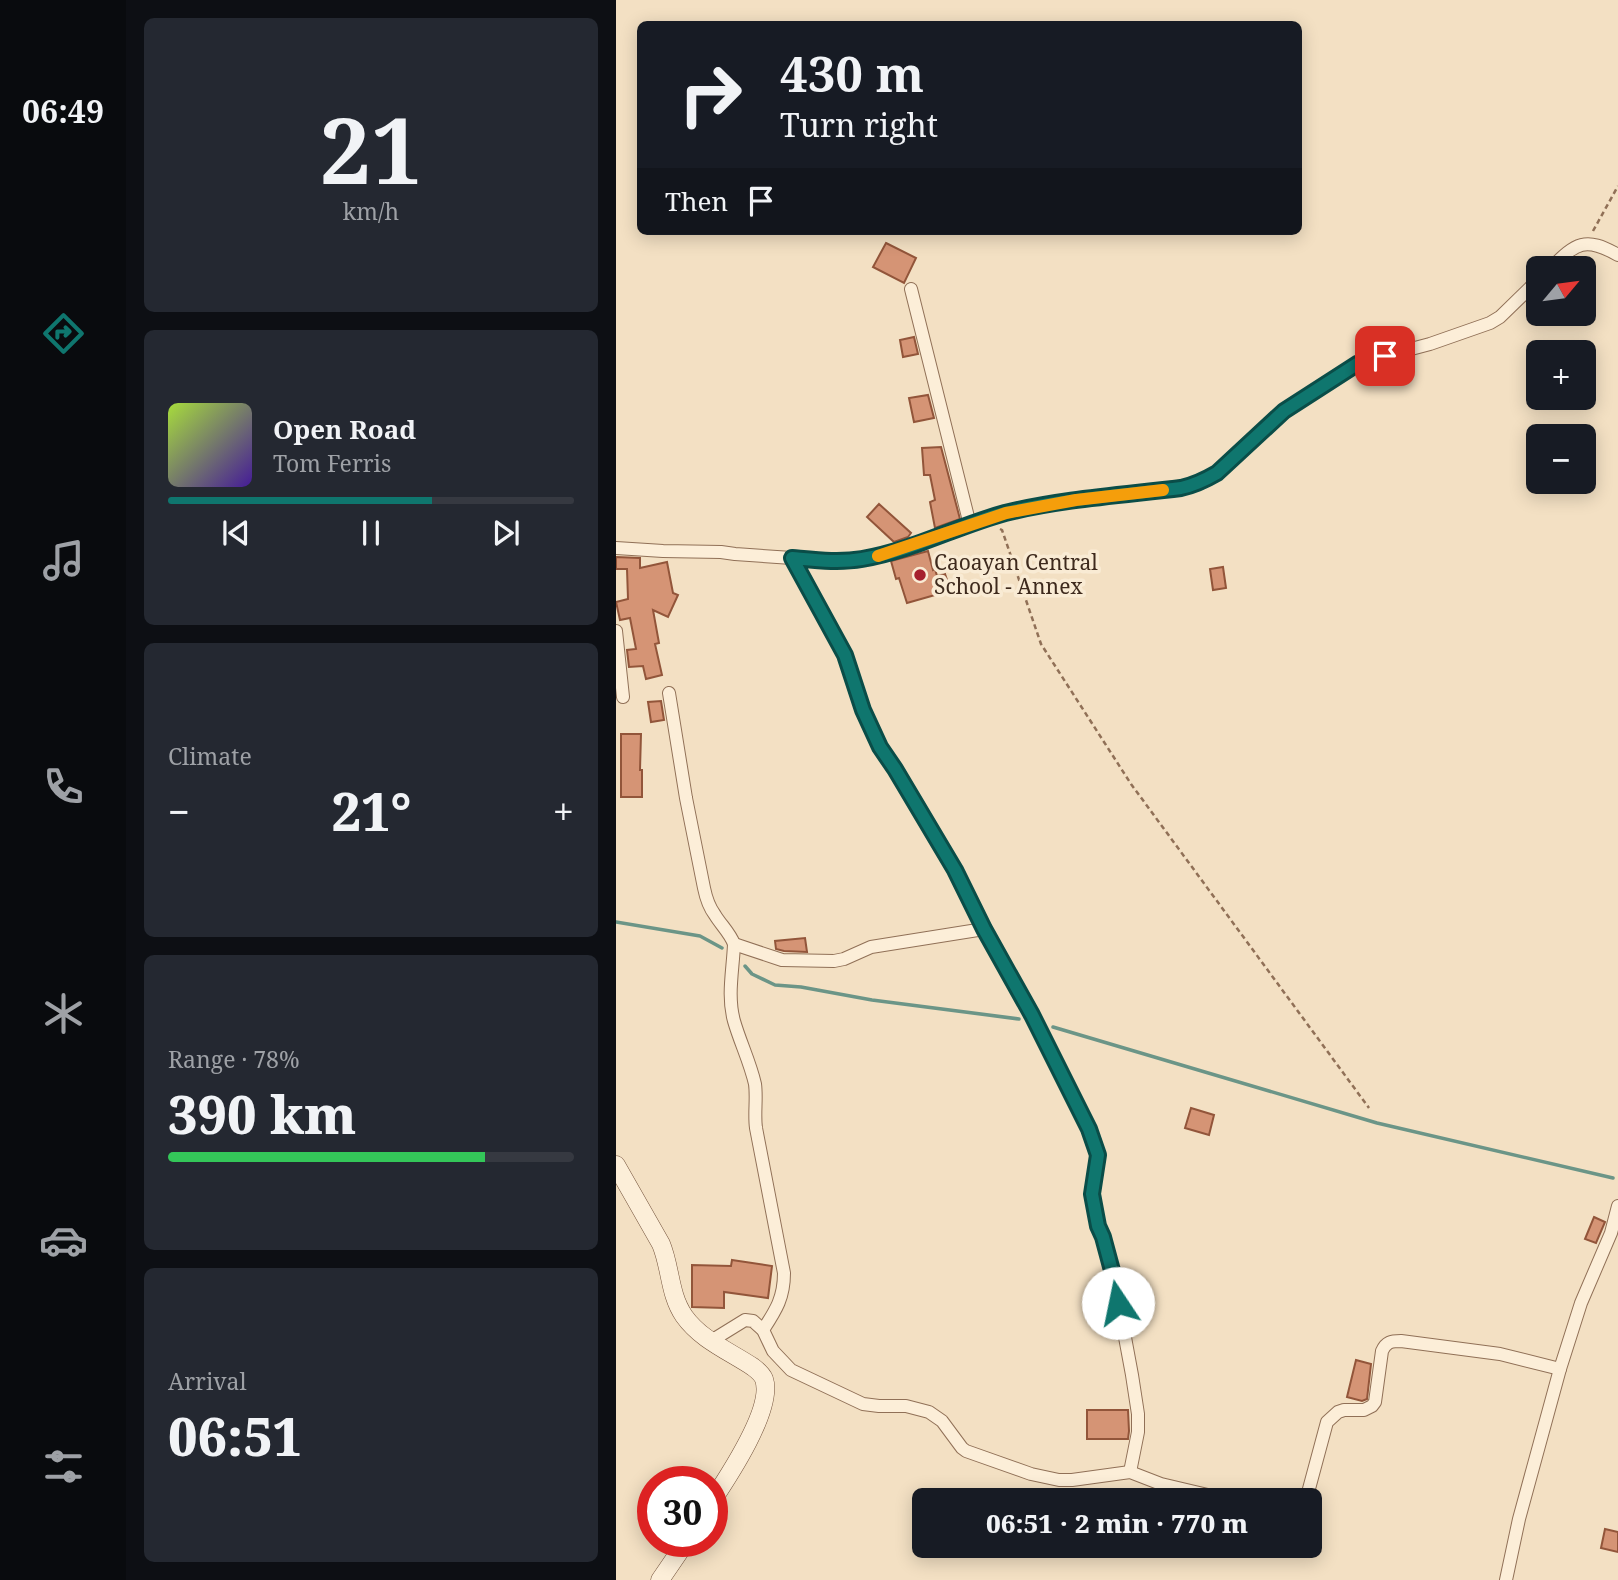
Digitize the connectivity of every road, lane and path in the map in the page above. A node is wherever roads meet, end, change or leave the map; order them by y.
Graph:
1 (1618, 186) edge
2 (1586, 243) junction
3 (1618, 255) edge
4 (1565, 256) edge
5 (911, 289) dead end
6 (1526, 292) edge
7 (986, 520) junction
8 (970, 525) junction
9 (616, 548) edge
10 (792, 558) junction
11 (616, 631) edge
12 (669, 692) dead end
13 (623, 697) dead end
14 (984, 929) junction
15 (734, 944) junction
16 (1368, 1108) dead end
17 (616, 1165) edge
18 (1618, 1206) edge
19 (763, 1330) junction
20 (711, 1341) junction
21 (1560, 1369) junction
22 (1130, 1472) junction
23 (728, 1476) edge
24 (1178, 1488) edge
25 (1309, 1488) edge
26 (676, 1557) edge
27 (660, 1580) edge
28 (1506, 1580) edge

1 - 2 path
2 - 3 street
2 - 4 street
5 - 8 street
6 - 7 street
7 - 8 street
7 - 16 path
8 - 10 street
9 - 10 street
10 - 14 street
11 - 13 street
12 - 15 street
14 - 15 street
14 - 22 street
15 - 19 street
17 - 20 street
18 - 21 street
19 - 20 street
19 - 22 street
20 - 23 street
21 - 25 street
21 - 28 street
22 - 24 street
26 - 27 street

